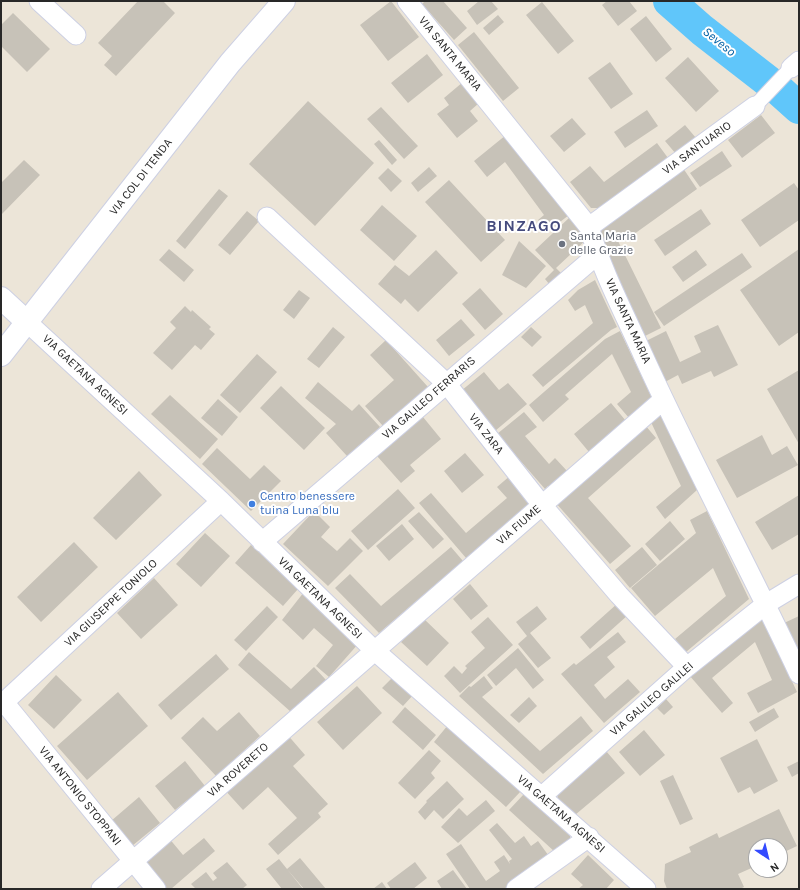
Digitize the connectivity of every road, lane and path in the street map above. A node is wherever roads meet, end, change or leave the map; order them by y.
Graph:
1 (39, 1) edge
2 (284, 1) edge
3 (407, 1) edge
4 (76, 35) dead end
5 (795, 65) edge
6 (755, 106) joint
7 (267, 217) dead end
8 (589, 227) junction
9 (597, 255) junction
10 (1, 298) edge
11 (27, 322) junction
12 (1, 355) edge
13 (446, 383) junction
14 (663, 400) junction
15 (221, 501) junction
16 (542, 505) junction
17 (262, 542) junction
18 (799, 584) edge
19 (766, 604) junction
20 (374, 650) junction
21 (687, 667) junction
22 (799, 674) edge
23 (2, 704) edge
24 (541, 797) junction
25 (589, 837) junction
26 (133, 862) junction
27 (101, 889) edge
28 (156, 889) edge
29 (516, 889) edge
30 (646, 889) edge

1 - 4 street
2 - 11 main road, VIA COL DI TENDA
3 - 8 street, VIA SANTA MARIA
5 - 6 street, VIA SANTUARIO
6 - 8 street, VIA SANTUARIO
7 - 13 street, VIA ZARA
8 - 9 street, VIA SANTA MARIA
9 - 13 street, VIA GALILEO FERRARIS
9 - 14 street, VIA SANTA MARIA
10 - 11 main road, VIA GAETANA AGNESI
11 - 12 main road, VIA COL DI TENDA
11 - 15 street, VIA GAETANA AGNESI
13 - 16 street, VIA ZARA
13 - 17 street, VIA GALILEO FERRARIS
14 - 16 street, VIA FIUME
14 - 19 street, VIA SANTA MARIA
15 - 17 street, VIA GAETANA AGNESI
15 - 23 street, VIA GIUSEPPE TONIOLO
16 - 20 street, VIA FIUME
16 - 21 street, VIA ZARA
17 - 20 street, VIA GAETANA AGNESI
18 - 19 street, VIA GALILEO GALILEI
19 - 21 street, VIA GALILEO GALILEI
19 - 22 street, VIA SANTA MARIA
20 - 24 street, VIA GAETANA AGNESI
20 - 26 street, VIA ROVERETO
21 - 24 street, VIA GALILEO GALILEI
23 - 26 street, VIA ANTONIO STOPPANI
24 - 25 street, VIA GAETANA AGNESI
25 - 29 street
25 - 30 street, VIA GAETANA AGNESI
26 - 27 street, VIA ROVERETO
26 - 28 street, VIA ANTONIO STOPPANI

